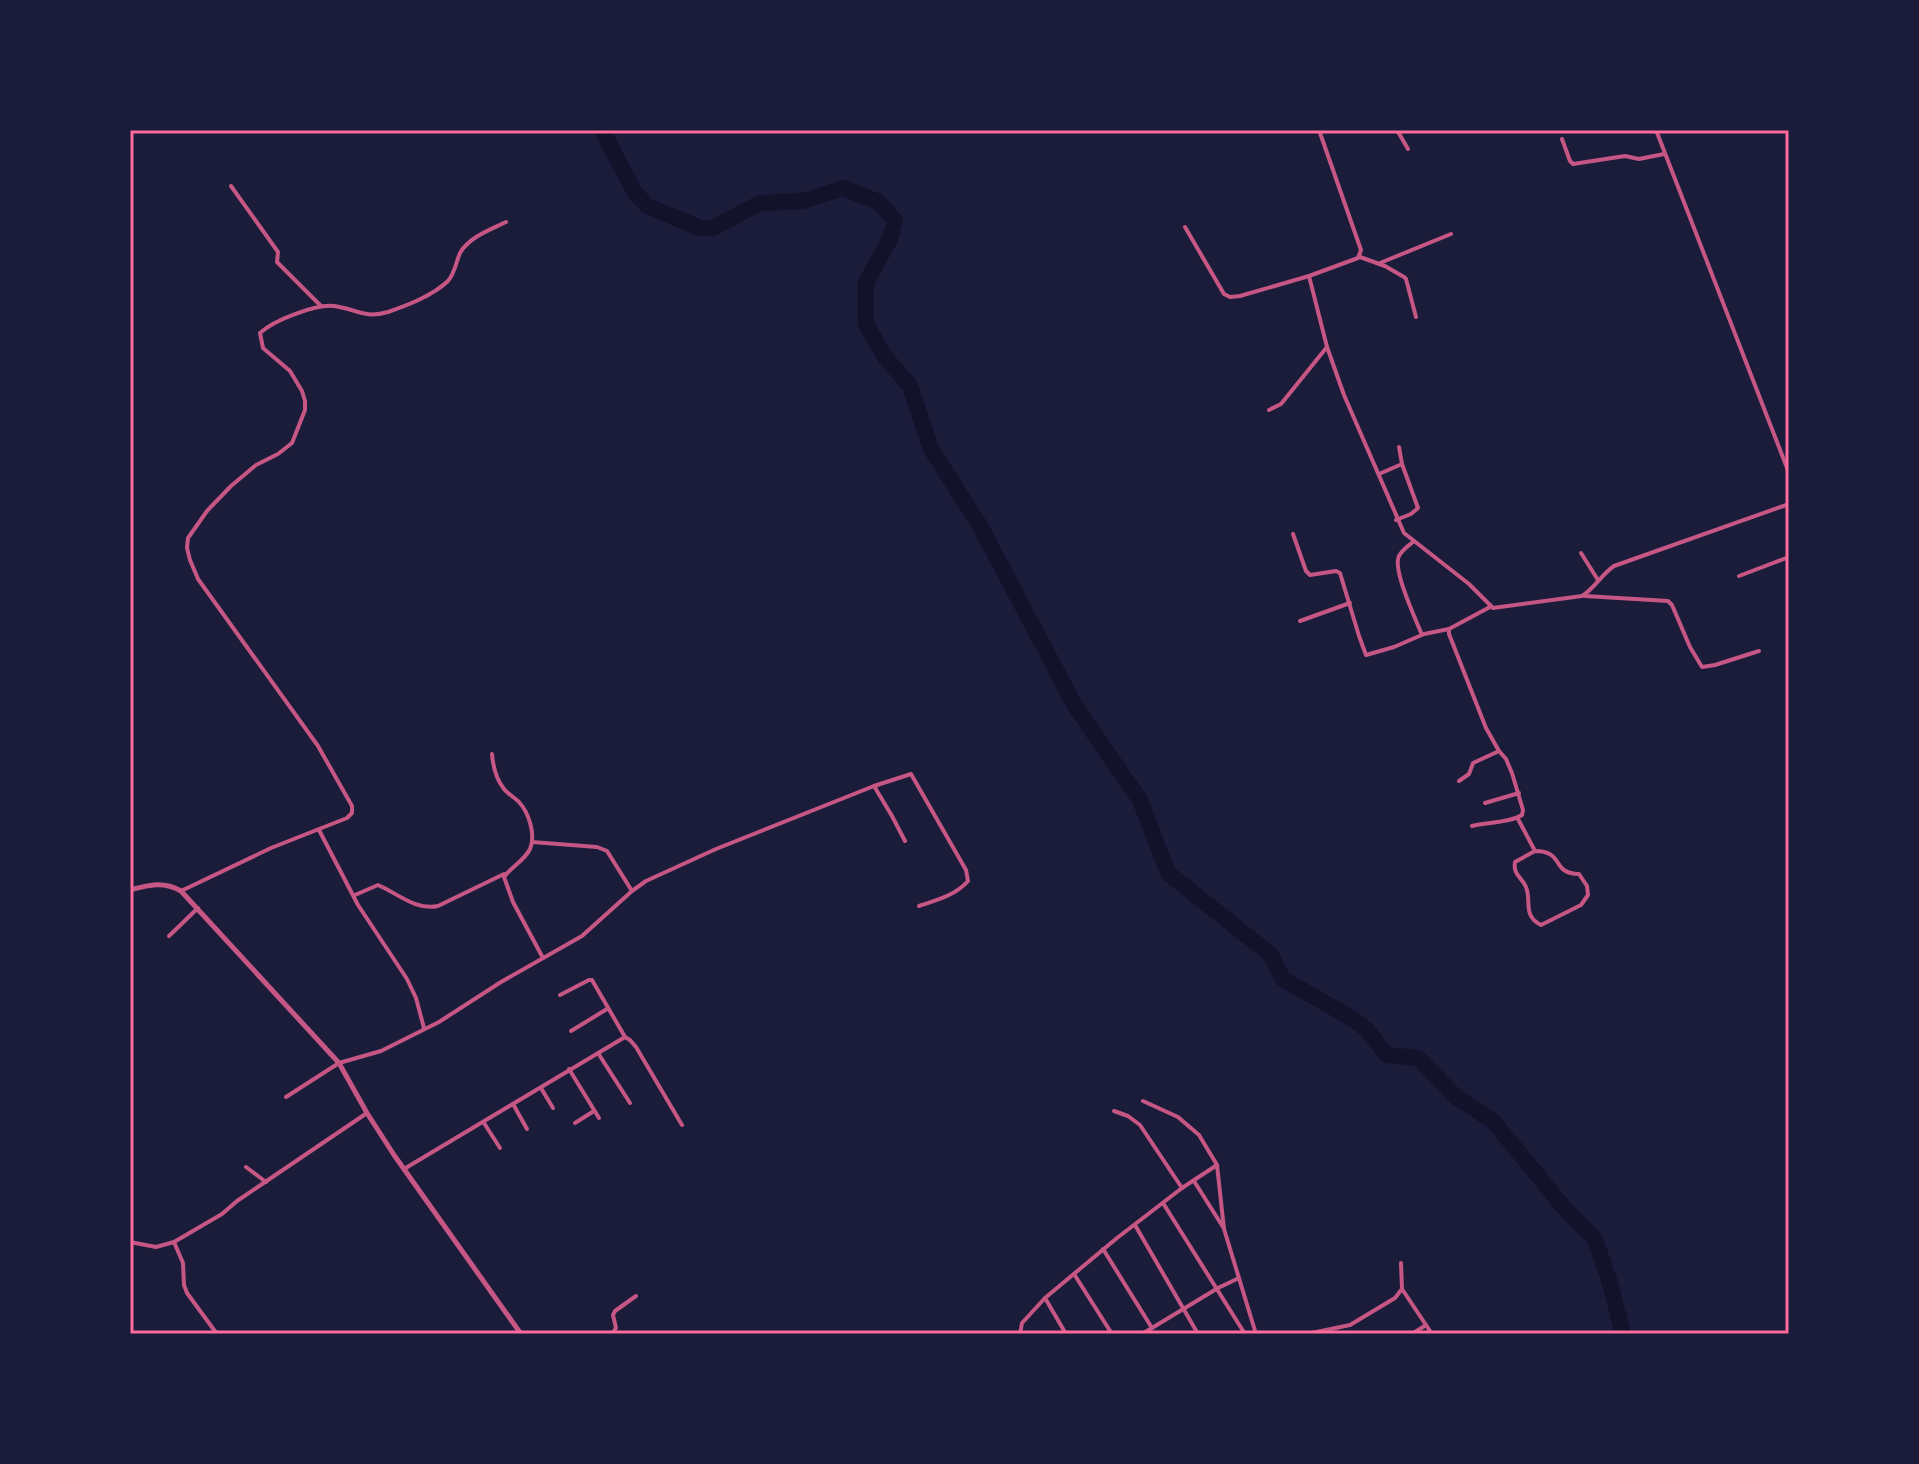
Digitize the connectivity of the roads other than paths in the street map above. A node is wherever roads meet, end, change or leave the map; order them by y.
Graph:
1 (1319, 130) edge
2 (1397, 130) edge
3 (1583, 130) edge
4 (1596, 130) edge
5 (1656, 130) edge
6 (1562, 139) dead end
7 (1408, 149) dead end
8 (1664, 154) junction
9 (231, 186) dead end
10 (506, 222) dead end
11 (1185, 227) dead end
12 (1451, 234) dead end
13 (1360, 257) junction
14 (1380, 263) junction
15 (1309, 276) junction
16 (321, 306) junction
17 (1416, 317) dead end
18 (1327, 347) junction
19 (1269, 410) dead end
20 (1399, 447) dead end
21 (1402, 464) junction
22 (1789, 473) edge
23 (1379, 474) junction
24 (1789, 504) edge
25 (1396, 520) junction
26 (1293, 534) dead end
27 (1413, 542) junction
28 (1581, 553) dead end
29 (1789, 557) edge
30 (1739, 576) dead end
31 (1598, 580) junction
32 (1582, 596) junction
33 (1350, 603) junction
34 (1490, 607) junction
35 (1300, 621) dead end
36 (1449, 629) junction
37 (1422, 635) junction
38 (1759, 651) dead end
39 (1499, 751) junction
40 (492, 754) dead end
41 (1459, 781) dead end
42 (874, 786) junction
43 (1519, 793) junction
44 (1485, 803) dead end
45 (1518, 819) junction
46 (1472, 826) dead end
47 (319, 829) junction
48 (905, 841) dead end
49 (532, 842) junction
50 (1535, 851) junction
51 (506, 873) junction
52 (130, 890) edge
53 (181, 891) junction
54 (632, 891) junction
55 (355, 895) junction
56 (919, 906) dead end
57 (198, 908) junction
58 (169, 936) dead end
59 (543, 958) junction
60 (560, 995) dead end
61 (607, 1009) junction
62 (424, 1028) junction
63 (571, 1031) dead end
64 (625, 1037) junction
65 (598, 1053) junction
66 (339, 1063) junction
67 (569, 1069) junction
68 (541, 1088) junction
69 (286, 1097) dead end
70 (1143, 1101) dead end
71 (630, 1103) dead end
72 (513, 1104) junction
73 (553, 1108) dead end
74 (594, 1111) junction
75 (1114, 1111) dead end
76 (367, 1113) junction
77 (599, 1118) dead end
78 (483, 1122) junction
79 (575, 1123) dead end
80 (682, 1125) dead end
81 (527, 1129) dead end
82 (500, 1148) dead end
83 (1217, 1165) junction
84 (246, 1167) dead end
85 (404, 1169) junction
86 (1194, 1181) junction
87 (266, 1182) junction
88 (1182, 1188) junction
89 (1163, 1203) junction
90 (1135, 1224) junction
91 (1224, 1229) junction
92 (130, 1242) edge
93 (174, 1242) junction
94 (1103, 1249) junction
95 (1401, 1263) dead end
96 (1074, 1274) junction
97 (1239, 1278) junction
98 (1218, 1288) junction
99 (1402, 1289) junction
100 (636, 1296) dead end
101 (1045, 1298) junction
102 (1182, 1309) junction
103 (1426, 1325) junction
104 (1152, 1328) junction
105 (1322, 1333) edge
106 (217, 1334) edge
107 (521, 1334) edge
108 (612, 1334) edge
109 (1020, 1334) edge
110 (1066, 1334) edge
111 (1112, 1334) edge
112 (1142, 1334) edge
113 (1198, 1334) edge
114 (1245, 1334) edge
115 (1256, 1334) edge
116 (1307, 1334) edge
117 (1412, 1334) edge
118 (1432, 1334) edge

1 - 13 street
2 - 7 street
3 - 4 street
5 - 8 street
6 - 8 street
8 - 22 street
9 - 16 street
10 - 16 street
11 - 15 street
12 - 14 street
13 - 14 street
13 - 15 street
14 - 17 street
15 - 18 street
16 - 47 street
18 - 19 street
18 - 23 street
20 - 21 street
21 - 23 street
21 - 25 street
23 - 25 street
24 - 31 street
25 - 27 street
26 - 33 street
27 - 34 street
27 - 37 street
28 - 31 street
29 - 30 street
31 - 32 street
32 - 34 street
32 - 38 street
33 - 35 street
33 - 37 street
34 - 36 street
36 - 37 street
36 - 39 street
39 - 41 street
39 - 43 street
40 - 49 street
42 - 48 street
42 - 54 street
42 - 56 street
43 - 44 street
43 - 45 street
45 - 46 street
45 - 50 street
47 - 53 street
47 - 55 street
49 - 51 street
49 - 54 street
50 - 50 street
51 - 55 street
51 - 59 street
52 - 53 street
53 - 57 street
54 - 59 street
55 - 62 street
57 - 58 street
57 - 66 street
59 - 62 street
60 - 61 street
61 - 63 street
61 - 64 street
62 - 66 street
64 - 65 street
64 - 80 street
65 - 67 street
65 - 71 street
66 - 69 street
66 - 76 street
67 - 68 street
67 - 74 street
68 - 72 street
68 - 73 street
70 - 83 street
72 - 78 street
72 - 81 street
74 - 77 street
74 - 79 street
75 - 88 street
76 - 85 street
76 - 87 street
78 - 82 street
78 - 85 street
83 - 86 street
83 - 91 street
84 - 87 street
85 - 107 street
86 - 88 street
86 - 91 street
87 - 93 street
88 - 89 street
89 - 90 street
89 - 98 street
90 - 94 street
90 - 102 street
91 - 97 street
92 - 93 street
93 - 106 street
94 - 96 street
94 - 104 street
95 - 99 street
96 - 101 street
96 - 111 street
97 - 98 street
97 - 115 street
98 - 102 street
98 - 114 street
99 - 103 street
99 - 105 street
100 - 108 street
101 - 109 street
101 - 110 street
102 - 104 street
102 - 113 street
103 - 117 street
103 - 118 street
104 - 112 street
105 - 116 street

